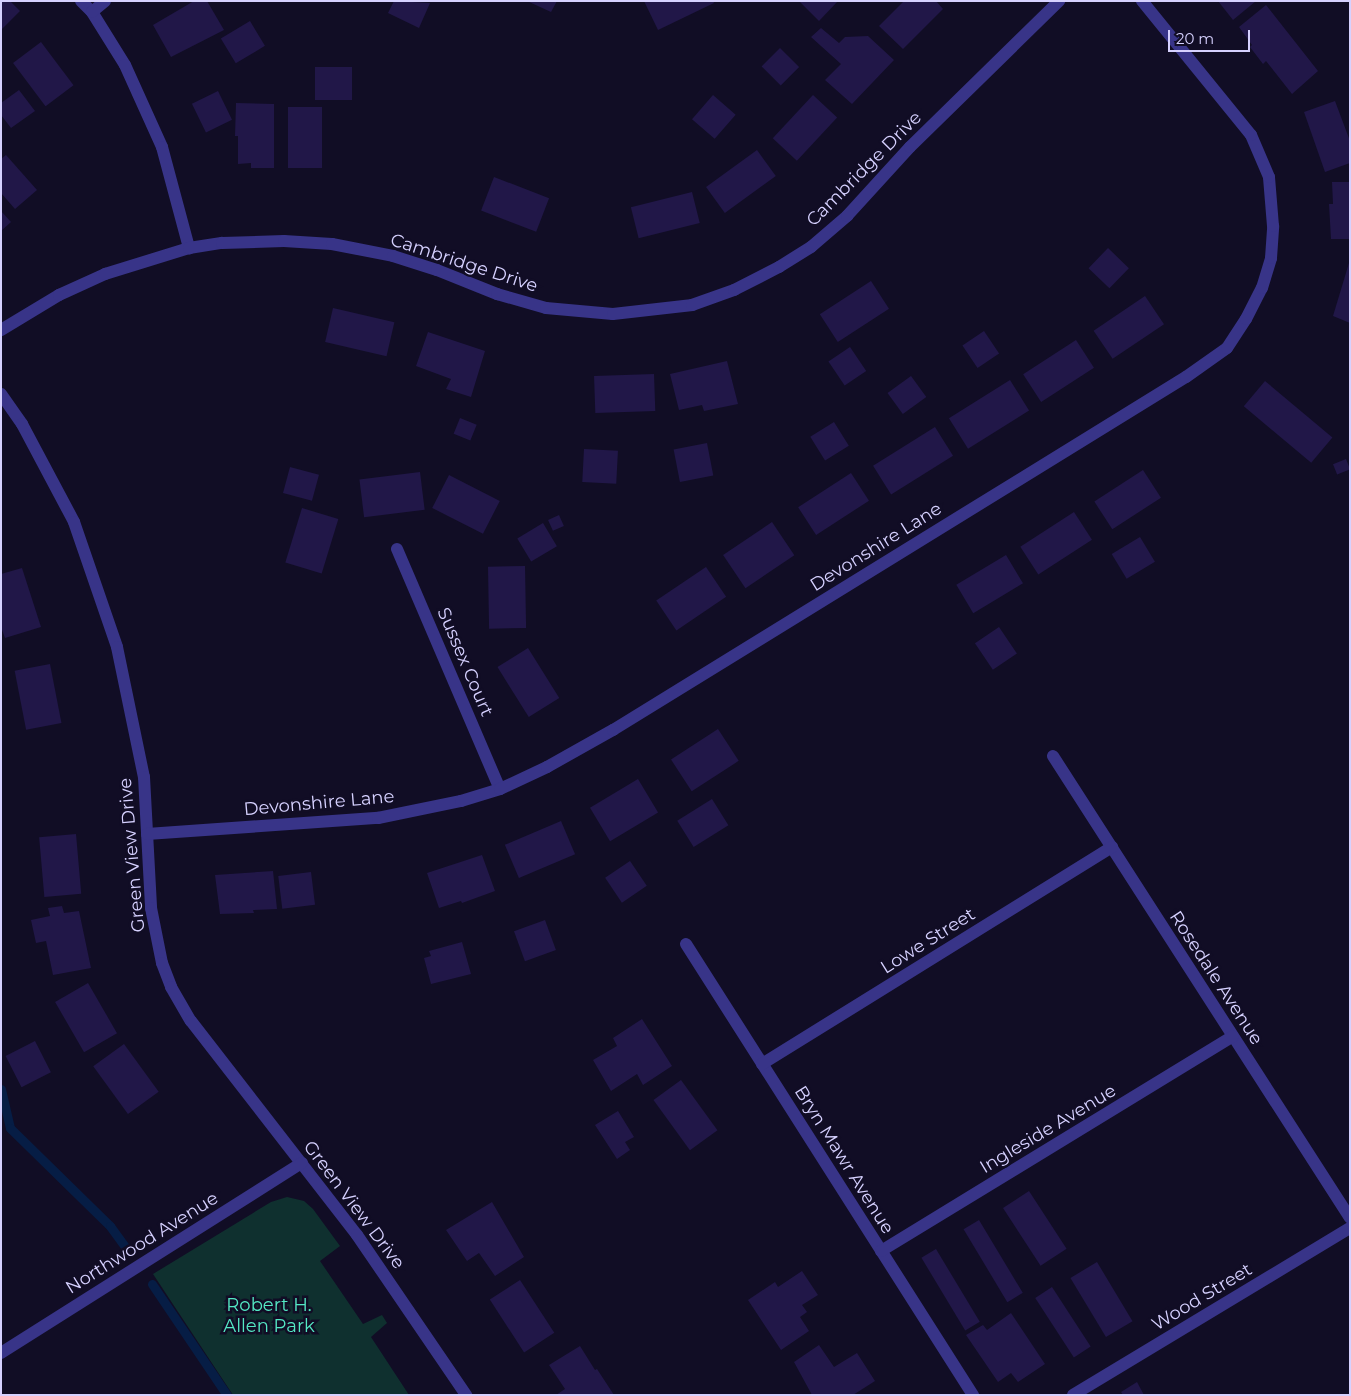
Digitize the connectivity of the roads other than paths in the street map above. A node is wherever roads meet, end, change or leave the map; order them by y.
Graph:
1 (81, 1) edge
2 (105, 1) edge
3 (1059, 1) edge
4 (1142, 1) edge
5 (92, 12) junction
6 (189, 248) junction
7 (1, 330) edge
8 (1, 394) edge
9 (397, 549) dead end
10 (1054, 756) dead end
11 (500, 789) junction
12 (147, 834) junction
13 (1112, 847) junction
14 (686, 944) dead end
15 (1233, 1036) junction
16 (762, 1064) junction
17 (302, 1163) junction
18 (1350, 1218) edge
19 (1350, 1228) edge
20 (881, 1251) junction
21 (1, 1353) edge
22 (466, 1395) edge
23 (973, 1395) edge
24 (1073, 1395) edge

1 - 5 street
2 - 5 street
3 - 6 street, Cambridge Drive
4 - 11 street, Devonshire Lane
5 - 6 street
6 - 7 street, Cambridge Drive
8 - 12 street, Green View Drive
9 - 11 street, Sussex Court
10 - 13 street, Rosedale Avenue
11 - 12 street, Devonshire Lane
12 - 17 street, Green View Drive
13 - 15 street, Rosedale Avenue
13 - 16 street, Lowe Street
14 - 16 street, Bryn Mawr Avenue
15 - 18 street, Rosedale Avenue
15 - 20 street, Ingleside Avenue
16 - 20 street, Bryn Mawr Avenue
17 - 21 street, Northwood Avenue
17 - 22 street, Green View Drive
19 - 24 street, Wood Street
20 - 23 street, Bryn Mawr Avenue

